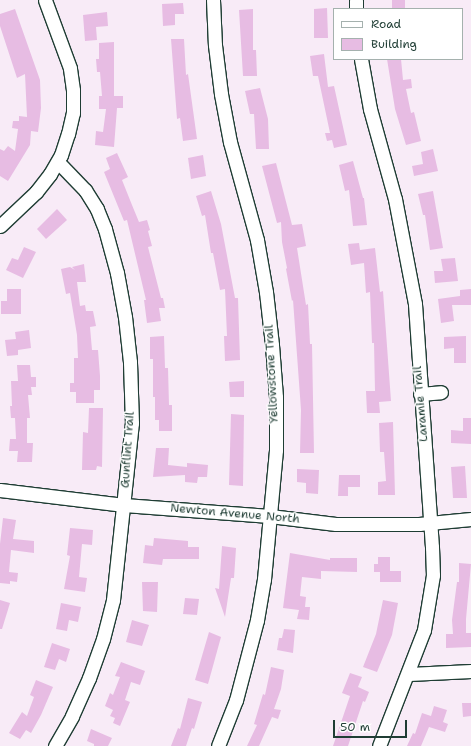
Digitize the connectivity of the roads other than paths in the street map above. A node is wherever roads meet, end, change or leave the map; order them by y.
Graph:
1 (45, 0) edge
2 (213, 0) edge
3 (361, 60) edge
4 (58, 162) junction
5 (0, 226) edge
6 (441, 392) dead end
7 (420, 394) junction
8 (0, 490) edge
9 (124, 505) junction
10 (270, 516) junction
11 (471, 519) edge
12 (431, 523) junction
13 (471, 671) edge
14 (409, 674) junction
15 (55, 746) edge
16 (218, 746) edge
17 (379, 746) edge

1 - 4 street
2 - 10 street, Yellowstone Trail
3 - 7 street, Laramie Trail
4 - 5 street
4 - 9 street, Gunflint Trail
6 - 7 street
7 - 12 street, Laramie Trail
8 - 9 street, Newton Avenue North
9 - 10 street, Newton Avenue North
9 - 15 street, Gunflint Trail
10 - 12 street, Newton Avenue North
10 - 16 street, Yellowstone Trail
11 - 12 street, Newton Avenue North
12 - 14 street, Laramie Trail
13 - 14 street
14 - 17 street, Laramie Trail

